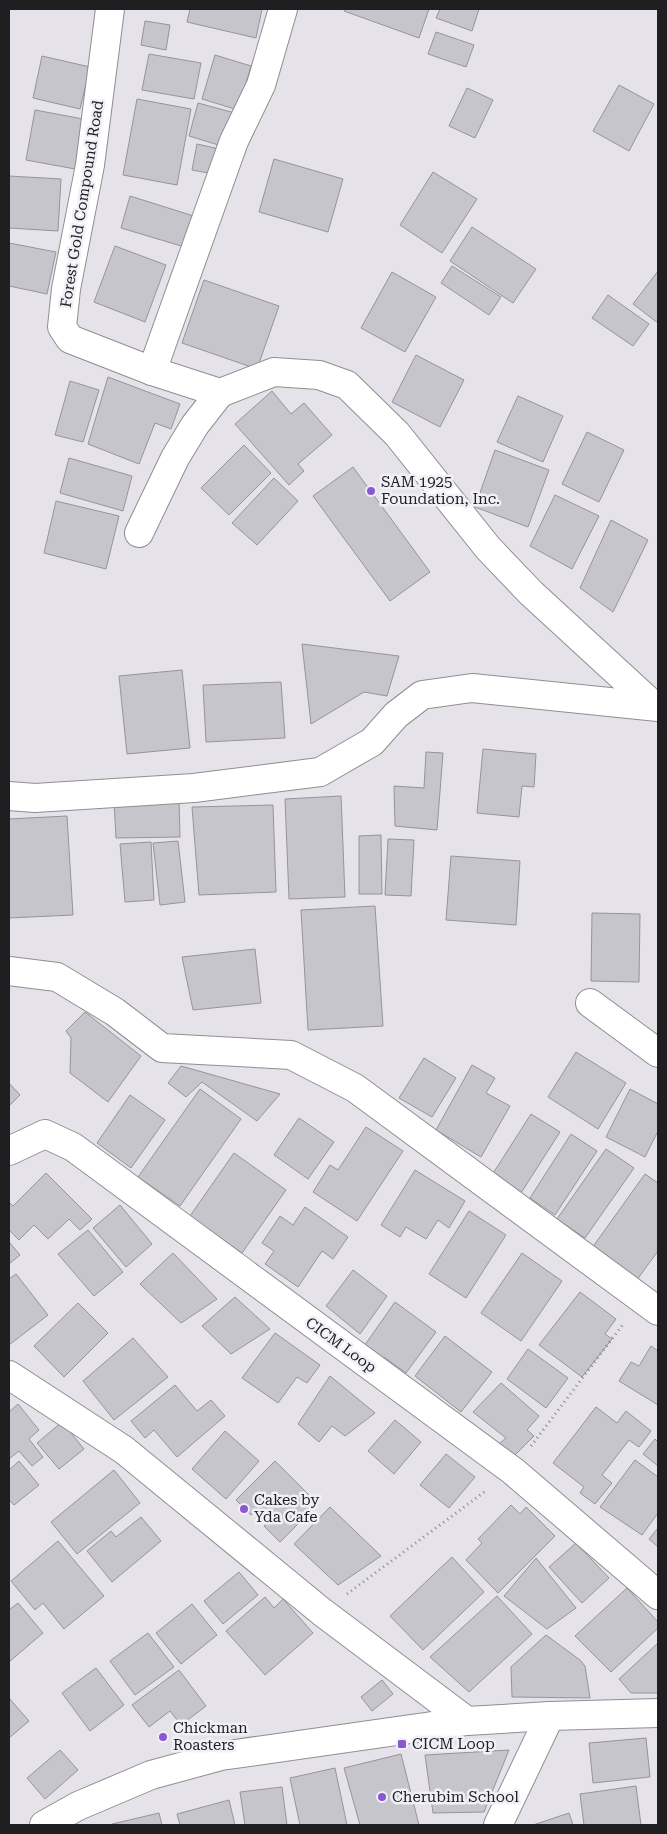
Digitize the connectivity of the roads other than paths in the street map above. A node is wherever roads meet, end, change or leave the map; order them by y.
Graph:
1 (110, 9) edge
2 (283, 9) edge
3 (152, 371) junction
4 (220, 393) junction
5 (138, 533) dead end
6 (656, 707) edge
7 (9, 796) edge
8 (9, 971) edge
9 (590, 1003) dead end
10 (658, 1053) edge
11 (9, 1150) edge
12 (658, 1311) edge
13 (9, 1375) edge
14 (658, 1594) edge
15 (658, 1713) edge
16 (550, 1716) junction
17 (467, 1721) junction
18 (44, 1825) edge
19 (498, 1825) edge

1 - 3 street, Forest Gold Compound Road
2 - 3 street
3 - 4 street, Forest Gold Compound Road
4 - 5 street
4 - 6 street
6 - 7 street
8 - 12 street
9 - 10 street
11 - 14 street, CICM Loop
13 - 17 street
15 - 16 street
16 - 17 street
16 - 19 street
17 - 18 street

